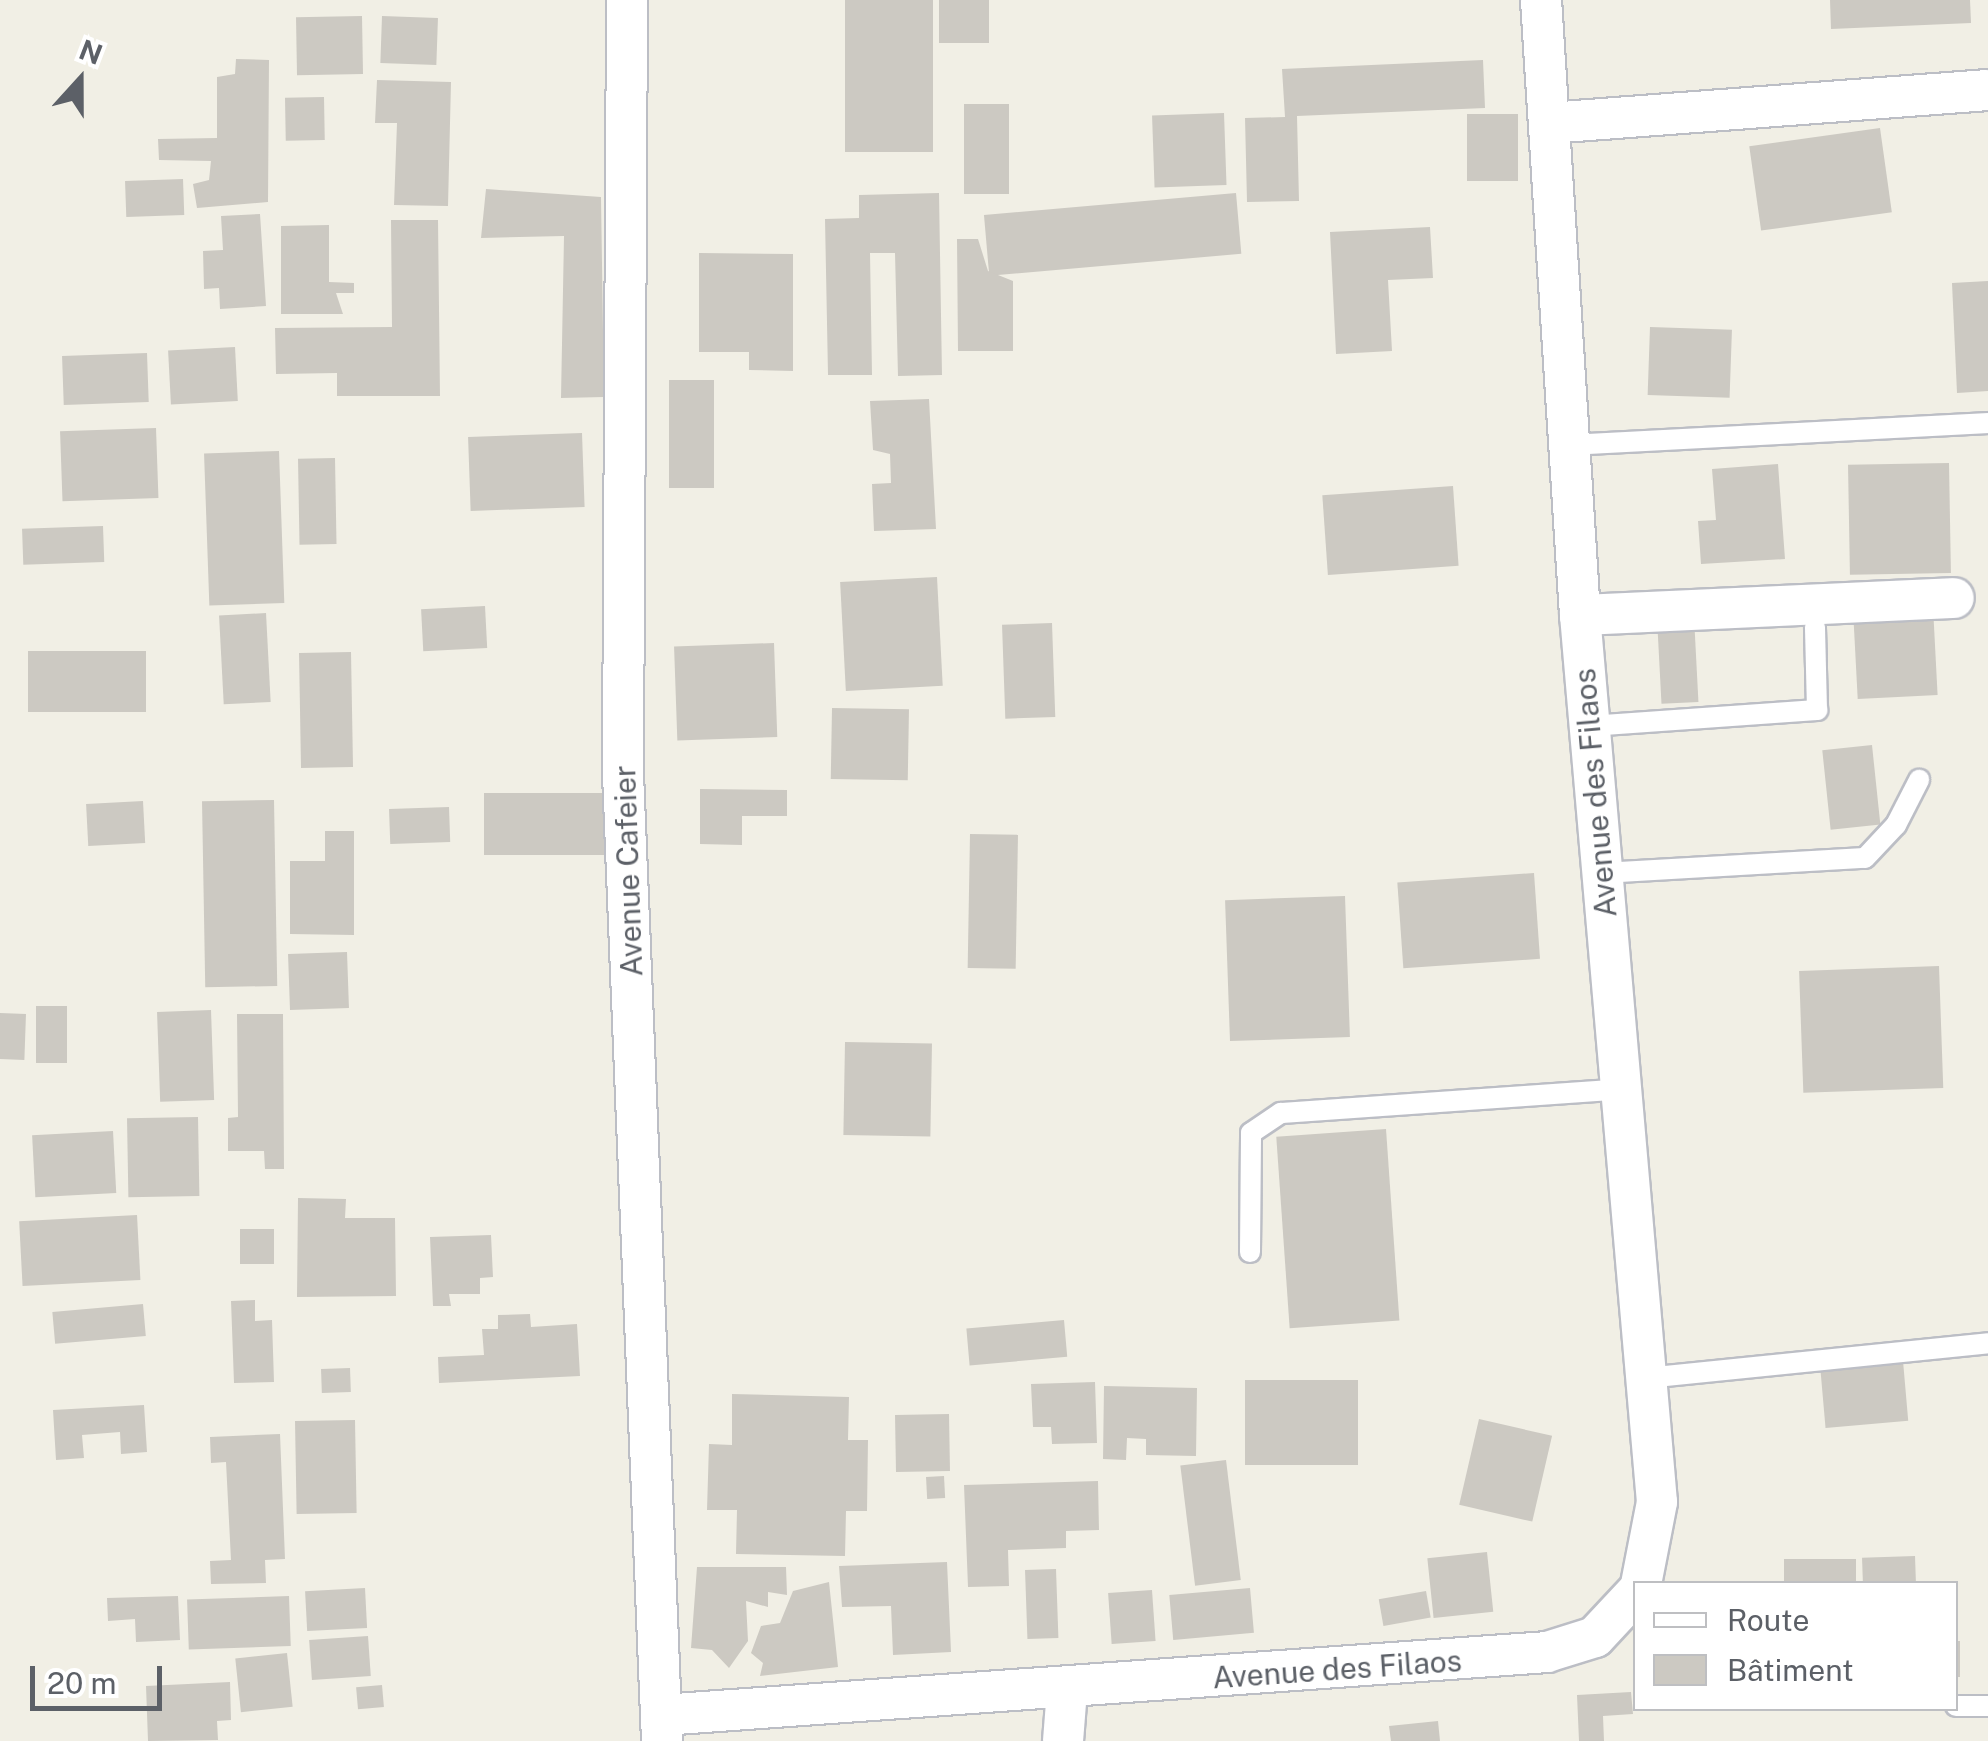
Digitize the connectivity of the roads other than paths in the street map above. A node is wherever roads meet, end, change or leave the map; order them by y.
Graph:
1 (626, 0) edge
2 (1541, 0) edge
3 (1988, 90) edge
4 (1549, 123) junction
5 (1988, 423) edge
6 (1569, 444) junction
7 (1954, 598) dead end
8 (1580, 616) junction
9 (1816, 627) dead end
10 (1589, 726) junction
11 (1919, 780) dead end
12 (1602, 873) junction
13 (1622, 1089) junction
14 (1250, 1252) dead end
15 (1988, 1344) edge
16 (1646, 1378) junction
17 (1639, 1581) edge
18 (1633, 1603) edge
19 (1067, 1690) junction
20 (1958, 1706) edge
21 (1988, 1706) edge
22 (662, 1728) edge
23 (1063, 1741) edge

1 - 22 street, Avenue Cafeier
2 - 4 street, Avenue des Filaos
3 - 4 street
4 - 6 street, Avenue des Filaos
5 - 6 lane
6 - 8 street, Avenue des Filaos
7 - 8 street
8 - 10 street, Avenue des Filaos
9 - 10 lane
10 - 12 street, Avenue des Filaos
11 - 12 lane
12 - 13 street, Avenue des Filaos
13 - 14 lane
13 - 16 street, Avenue des Filaos
15 - 16 lane
16 - 17 street, Avenue des Filaos
18 - 19 street, Avenue des Filaos
19 - 22 street, Avenue des Filaos
19 - 23 street
20 - 21 lane

